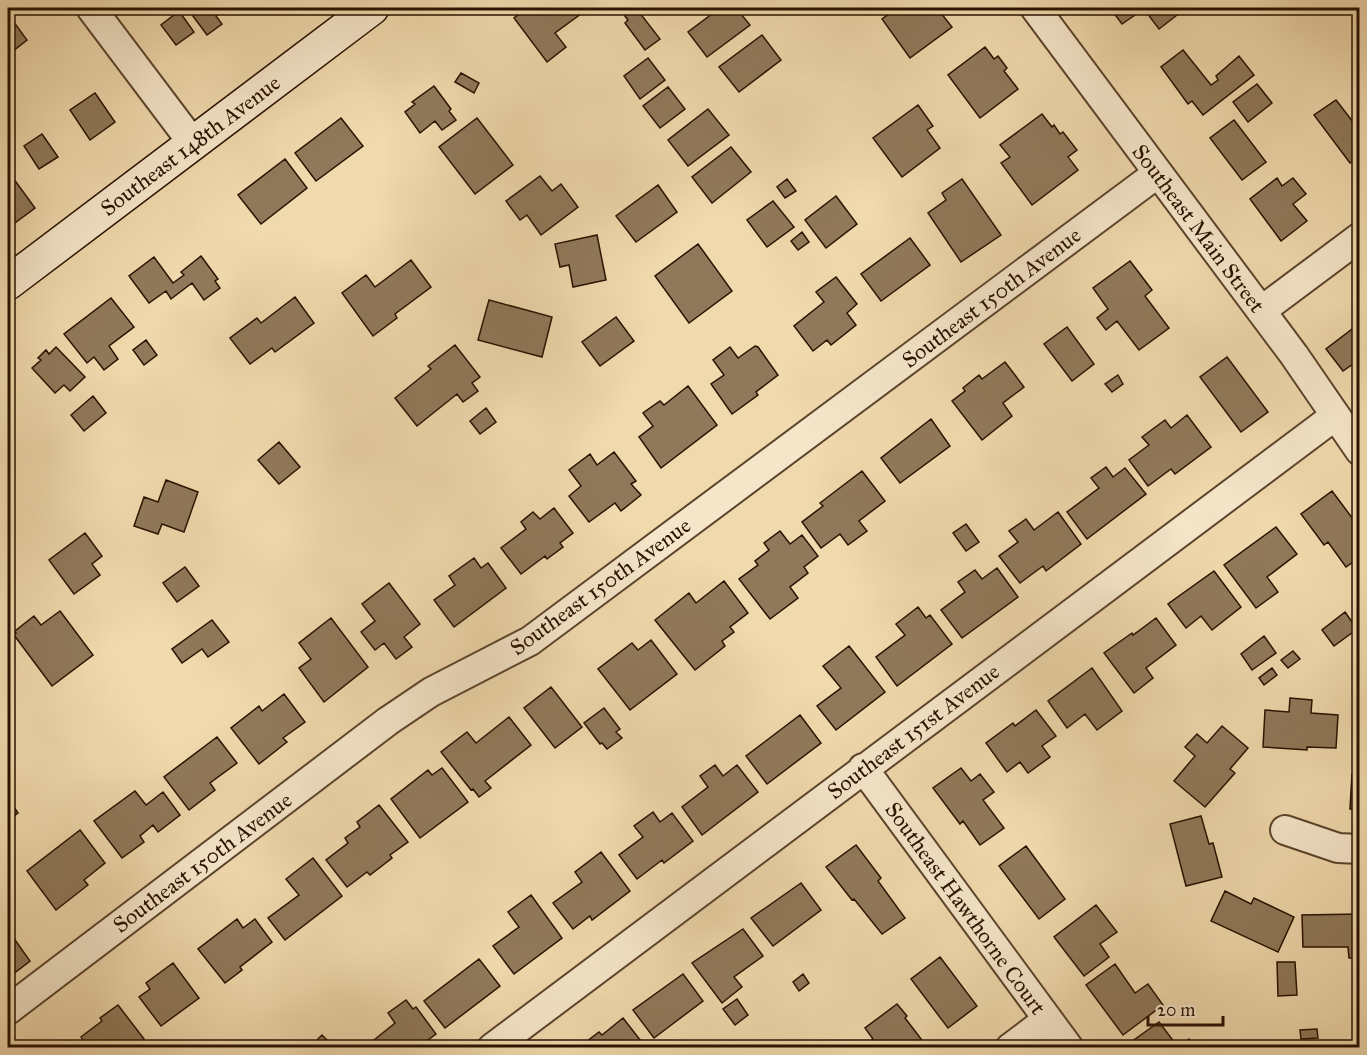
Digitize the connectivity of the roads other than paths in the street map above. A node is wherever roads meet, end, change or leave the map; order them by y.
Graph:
1 (91, 8) edge
2 (372, 8) edge
3 (1035, 8) edge
4 (192, 142) junction
5 (1158, 173) junction
6 (1359, 237) edge
7 (8, 283) edge
8 (1261, 310) junction
9 (1335, 416) junction
10 (1359, 452) edge
11 (863, 768) junction
12 (1285, 830) dead end
13 (1359, 849) edge
14 (8, 1010) edge
15 (1047, 1020) junction
16 (492, 1047) edge
17 (1010, 1047) edge
18 (1069, 1047) edge

1 - 4 street
2 - 4 main road, Southeast 148th Avenue
3 - 5 street, Southeast Main Street
4 - 7 main road, Southeast 148th Avenue
5 - 8 street, Southeast Main Street
5 - 14 street, Southeast 150th Avenue
6 - 8 street
8 - 9 street, Southeast Main Street
9 - 10 street, Southeast Main Street
9 - 11 street, Southeast 151st Avenue
11 - 15 street, Southeast Hawthorne Court
11 - 16 street, Southeast 151st Avenue
12 - 13 street
15 - 17 street
15 - 18 street, Southeast Hawthorne Court

